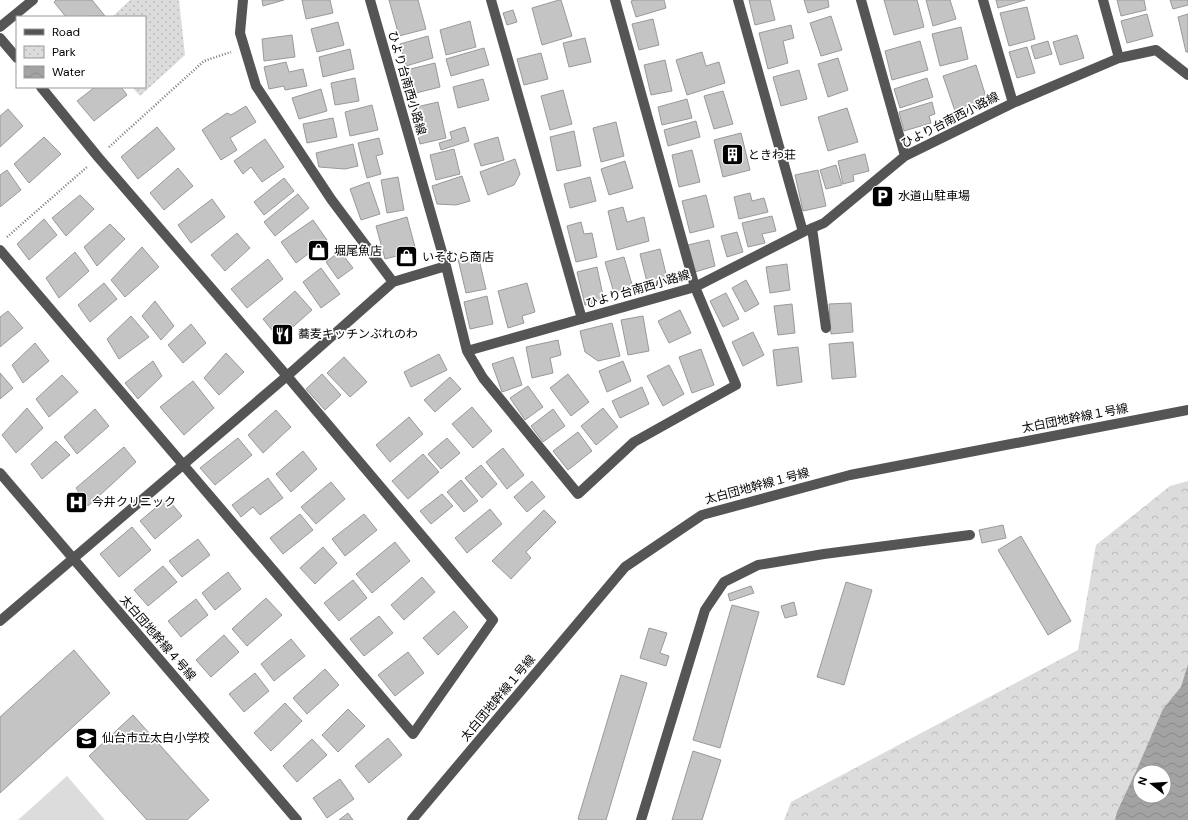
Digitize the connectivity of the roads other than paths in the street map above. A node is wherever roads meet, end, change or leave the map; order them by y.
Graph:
1 (33, 0) edge
2 (243, 0) edge
3 (370, 0) edge
4 (491, 0) edge
5 (615, 0) edge
6 (738, 0) edge
7 (861, 0) edge
8 (983, 0) edge
9 (1103, 0) edge
10 (0, 27) edge
11 (0, 38) edge
12 (16, 57) edge
13 (1119, 58) junction
14 (1188, 75) edge
15 (42, 88) edge
16 (1013, 103) junction
17 (905, 156) junction
18 (807, 230) junction
19 (0, 250) edge
20 (446, 266) junction
21 (393, 282) junction
22 (695, 287) junction
23 (582, 319) junction
24 (826, 328) dead end
25 (467, 351) junction
26 (287, 376) junction
27 (1188, 410) edge
28 (183, 464) junction
29 (0, 473) edge
30 (970, 535) dead end
31 (72, 559) junction
32 (0, 621) edge
33 (297, 820) edge
34 (412, 820) edge
35 (641, 820) edge

1 - 10 street
2 - 21 street
3 - 20 street, ひより台南西小路線
4 - 23 street
5 - 22 street
6 - 18 street
7 - 17 street
8 - 16 street
9 - 13 street
11 - 12 street
13 - 14 street, ひより台南西小路線
13 - 16 street, ひより台南西小路線
15 - 26 street
16 - 17 street, ひより台南西小路線
17 - 18 street, ひより台南西小路線
18 - 22 street, ひより台南西小路線
18 - 24 street
19 - 28 street
20 - 21 street
20 - 25 street, ひより台南西小路線
21 - 26 street
22 - 23 street, ひより台南西小路線
22 - 25 street
23 - 25 street, ひより台南西小路線
26 - 28 street
26 - 28 street
27 - 34 street, 太白団地幹線１号線
28 - 31 street
29 - 31 street, 太白団地幹線４号線
30 - 35 street
31 - 32 street
31 - 33 street, 太白団地幹線４号線

